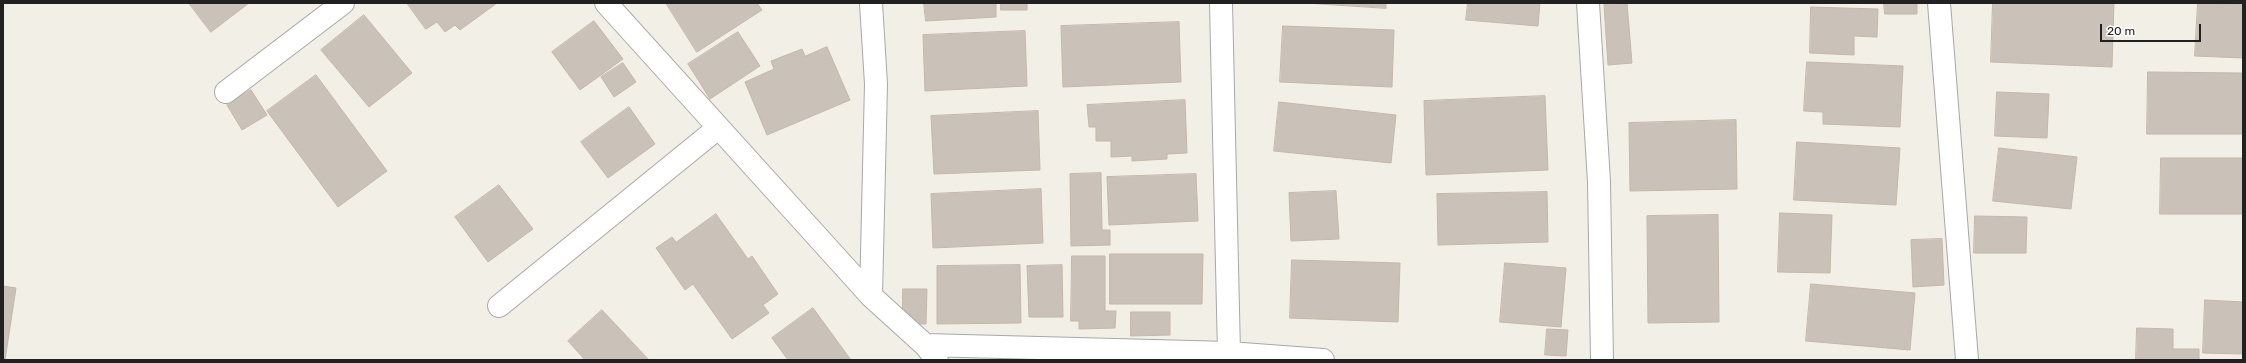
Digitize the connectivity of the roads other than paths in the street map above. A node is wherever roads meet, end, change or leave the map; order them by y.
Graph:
1 (343, 3) edge
2 (606, 3) edge
3 (871, 3) edge
4 (1221, 3) edge
5 (1588, 3) edge
6 (1939, 3) edge
7 (226, 92) dead end
8 (718, 128) junction
9 (871, 296) junction
10 (499, 306) dead end
11 (930, 352) edge
12 (1229, 353) junction
13 (1323, 360) edge
14 (1602, 360) edge
15 (1967, 360) edge

1 - 7 street
2 - 8 street
3 - 9 street
4 - 12 street
5 - 14 street
6 - 15 street
8 - 9 street
8 - 10 street
9 - 11 street
11 - 12 street
12 - 13 street

